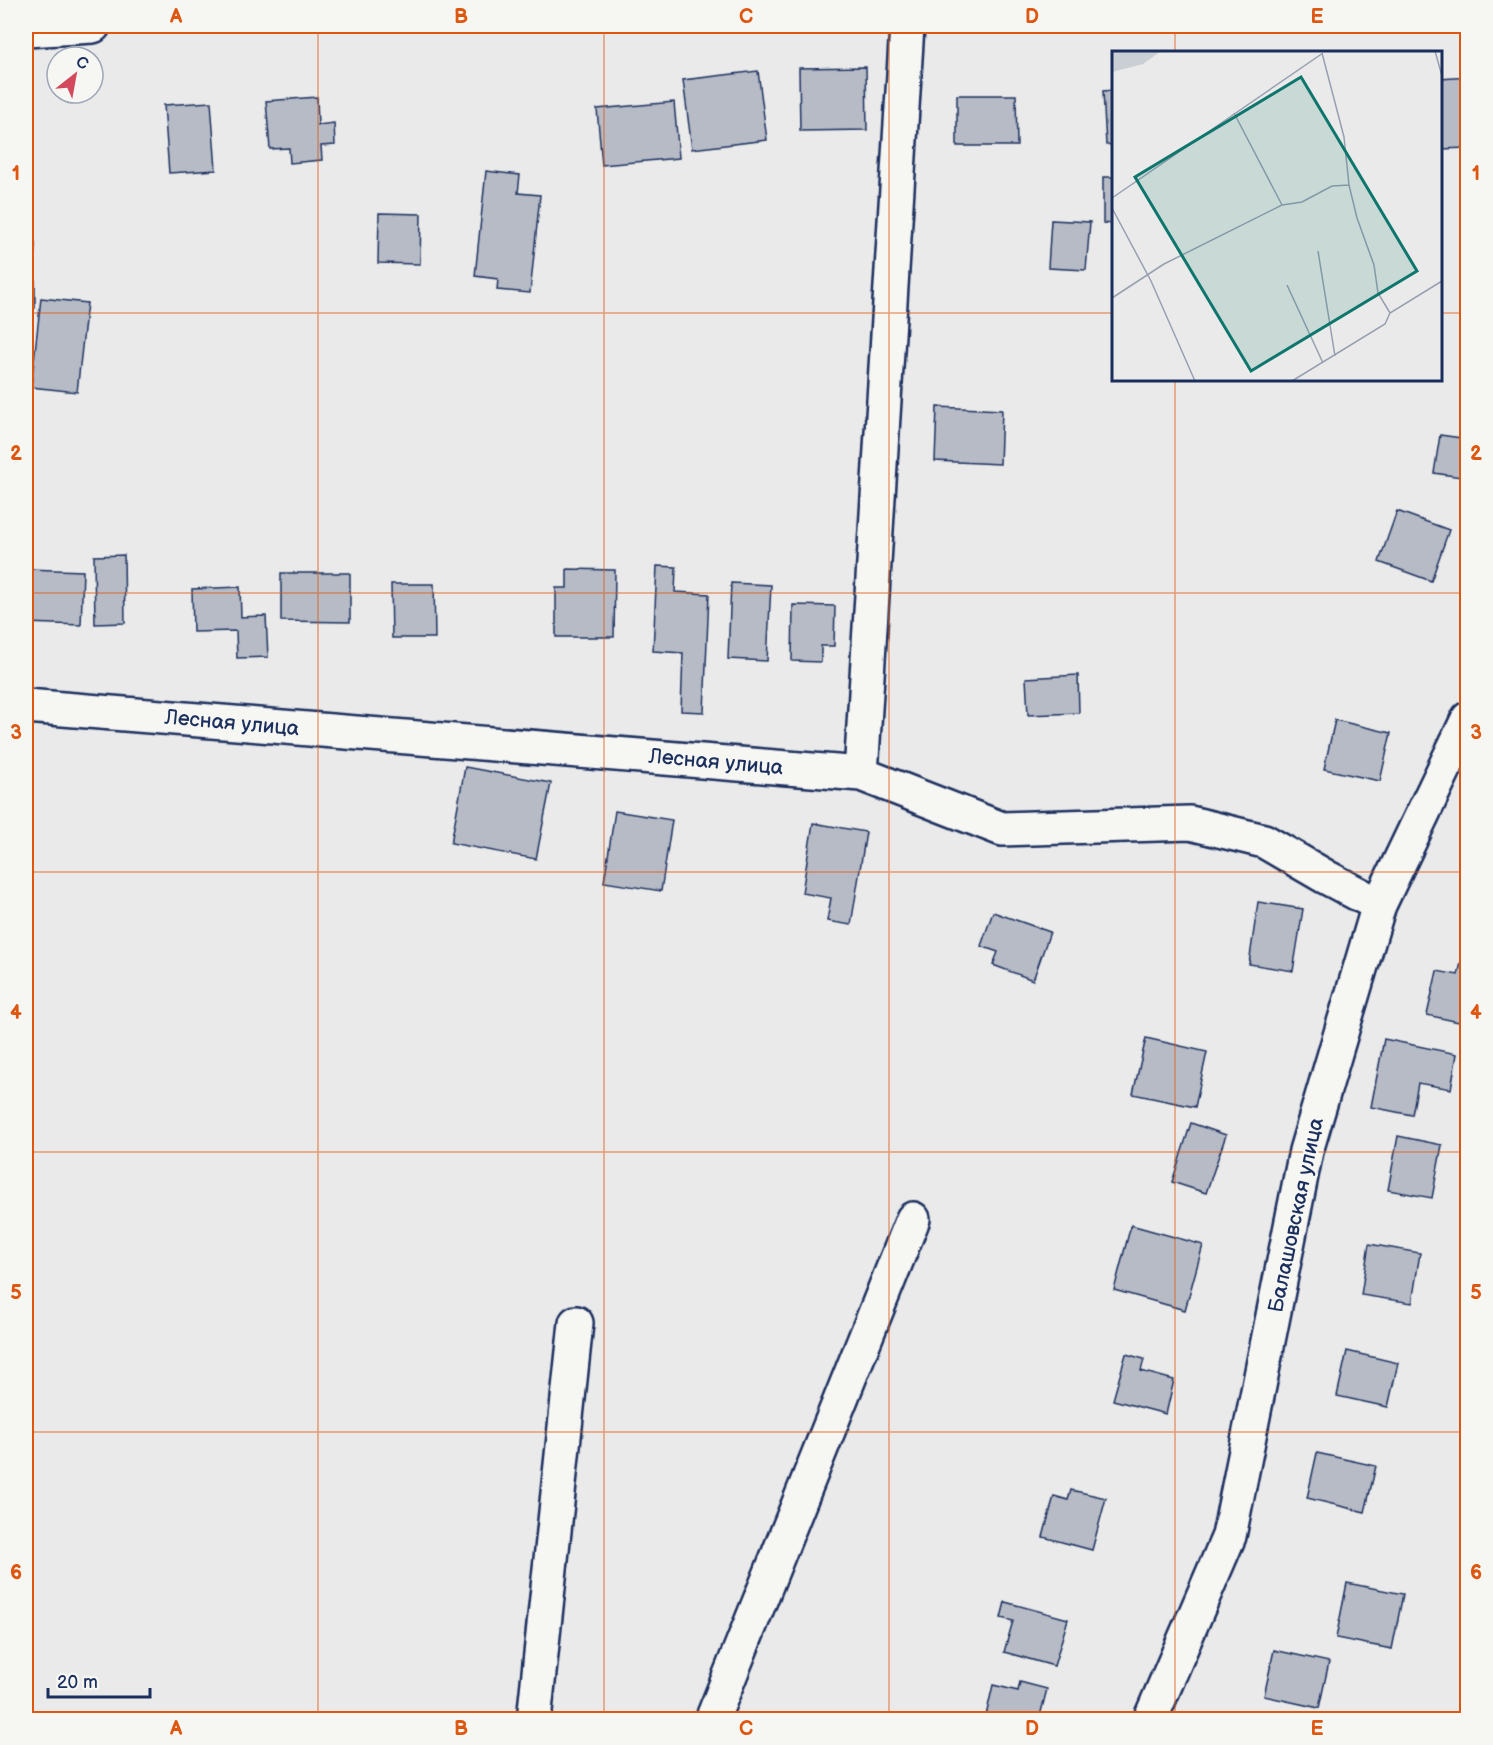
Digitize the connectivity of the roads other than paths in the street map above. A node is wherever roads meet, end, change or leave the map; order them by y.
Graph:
1 (93, 26) edge
2 (907, 26) edge
3 (26, 30) edge
4 (26, 706) edge
5 (1467, 719) edge
6 (861, 774) junction
7 (1379, 905) junction
8 (914, 1219) dead end
9 (576, 1323) dead end
10 (534, 1719) edge
11 (712, 1719) edge
12 (1150, 1719) edge

1 - 3 street
2 - 6 street
4 - 6 street, Лесная улица
5 - 7 street, Балашовская улица
6 - 7 street, Лесная улица
7 - 12 street, Балашовская улица
8 - 11 street
9 - 10 street

